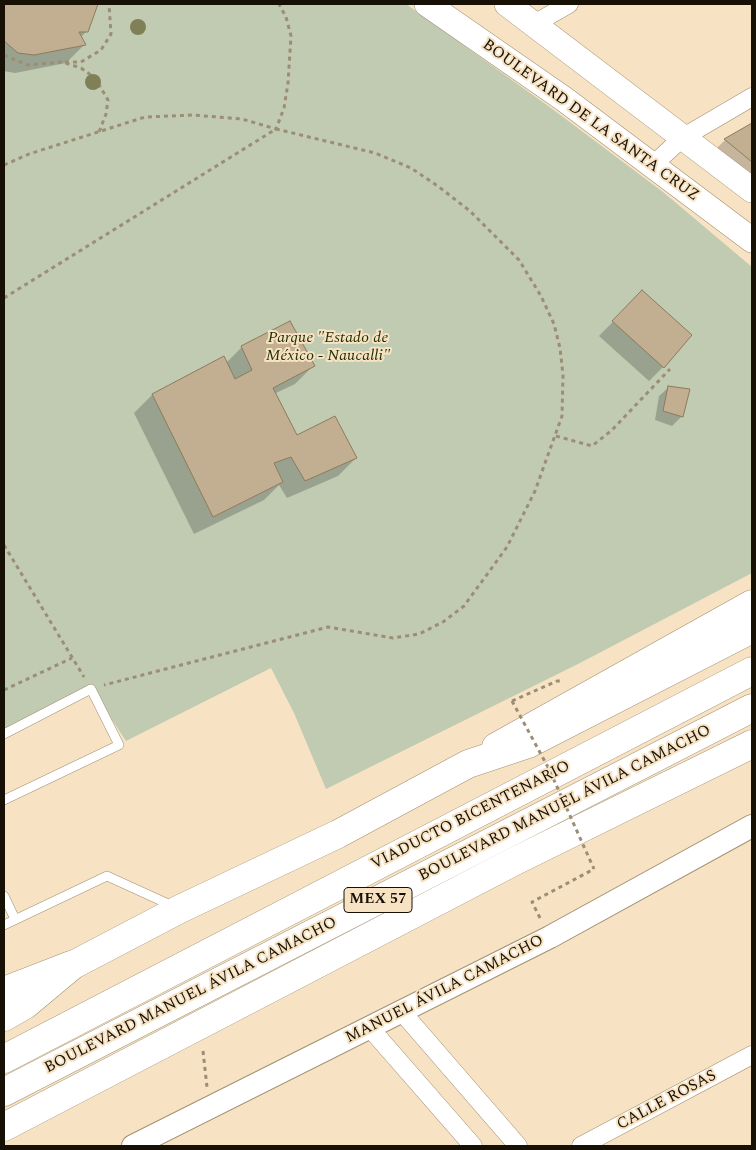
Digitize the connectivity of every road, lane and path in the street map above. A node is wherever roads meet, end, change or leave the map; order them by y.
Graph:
1 (109, 4) edge
2 (279, 4) edge
3 (427, 4) edge
4 (507, 4) edge
5 (569, 4) edge
6 (534, 24) junction
7 (4, 55) edge
8 (62, 62) junction
9 (752, 97) edge
10 (276, 129) junction
11 (99, 132) junction
12 (682, 138) junction
13 (4, 165) edge
14 (653, 165) junction
15 (752, 190) edge
16 (752, 240) edge
17 (4, 298) edge
18 (670, 370) dead end
19 (556, 436) junction
20 (4, 545) edge
21 (752, 604) edge
22 (752, 629) edge
23 (72, 658) junction
24 (752, 671) edge
25 (557, 681) dead end
26 (91, 689) junction
27 (4, 690) edge
28 (752, 708) edge
29 (4, 734) edge
30 (752, 744) edge
31 (468, 764) junction
32 (4, 800) edge
33 (752, 826) edge
34 (4, 896) edge
35 (532, 902) dead end
36 (180, 909) junction
37 (15, 919) junction
38 (4, 925) edge
39 (73, 965) junction
40 (4, 991) edge
41 (402, 1012) junction
42 (4, 1017) edge
43 (201, 1024) junction
44 (370, 1028) junction
45 (752, 1055) edge
46 (4, 1059) edge
47 (4, 1092) edge
48 (209, 1110) junction
49 (4, 1127) edge
50 (133, 1146) edge
51 (473, 1146) edge
52 (518, 1146) edge
53 (581, 1146) edge

1 - 8 path
2 - 10 path
3 - 14 main road, BOULEVARD DE LA SANTA CRUZ
4 - 6 main road
5 - 6 street
6 - 12 main road
7 - 8 path
8 - 11 path
9 - 12 street
10 - 11 path
10 - 17 path
10 - 19 path
11 - 13 path
12 - 14 street
12 - 15 main road
14 - 16 main road, BOULEVARD DE LA SANTA CRUZ
18 - 19 path
19 - 26 path
20 - 23 path
21 - 31 main road
22 - 31 main road
23 - 26 path
23 - 27 path
24 - 46 main road, VIADUCTO BICENTENARIO
25 - 35 path, bridge
26 - 29 lane
26 - 32 lane
28 - 47 main road, BOULEVARD MANUEL ÁVILA CAMACHO / MEX 57
30 - 43 main road, BOULEVARD MANUEL ÁVILA CAMACHO
31 - 36 main road
33 - 41 street, MANUEL ÁVILA CAMACHO
34 - 37 lane
36 - 37 lane
36 - 39 main road
37 - 38 lane
39 - 40 main road
39 - 42 main road
41 - 44 street, MANUEL ÁVILA CAMACHO
41 - 52 street
43 - 48 path
43 - 49 main road, BOULEVARD MANUEL ÁVILA CAMACHO
44 - 48 street, MANUEL ÁVILA CAMACHO
44 - 51 street
45 - 53 street, CALLE ROSAS
48 - 50 street, MANUEL ÁVILA CAMACHO

